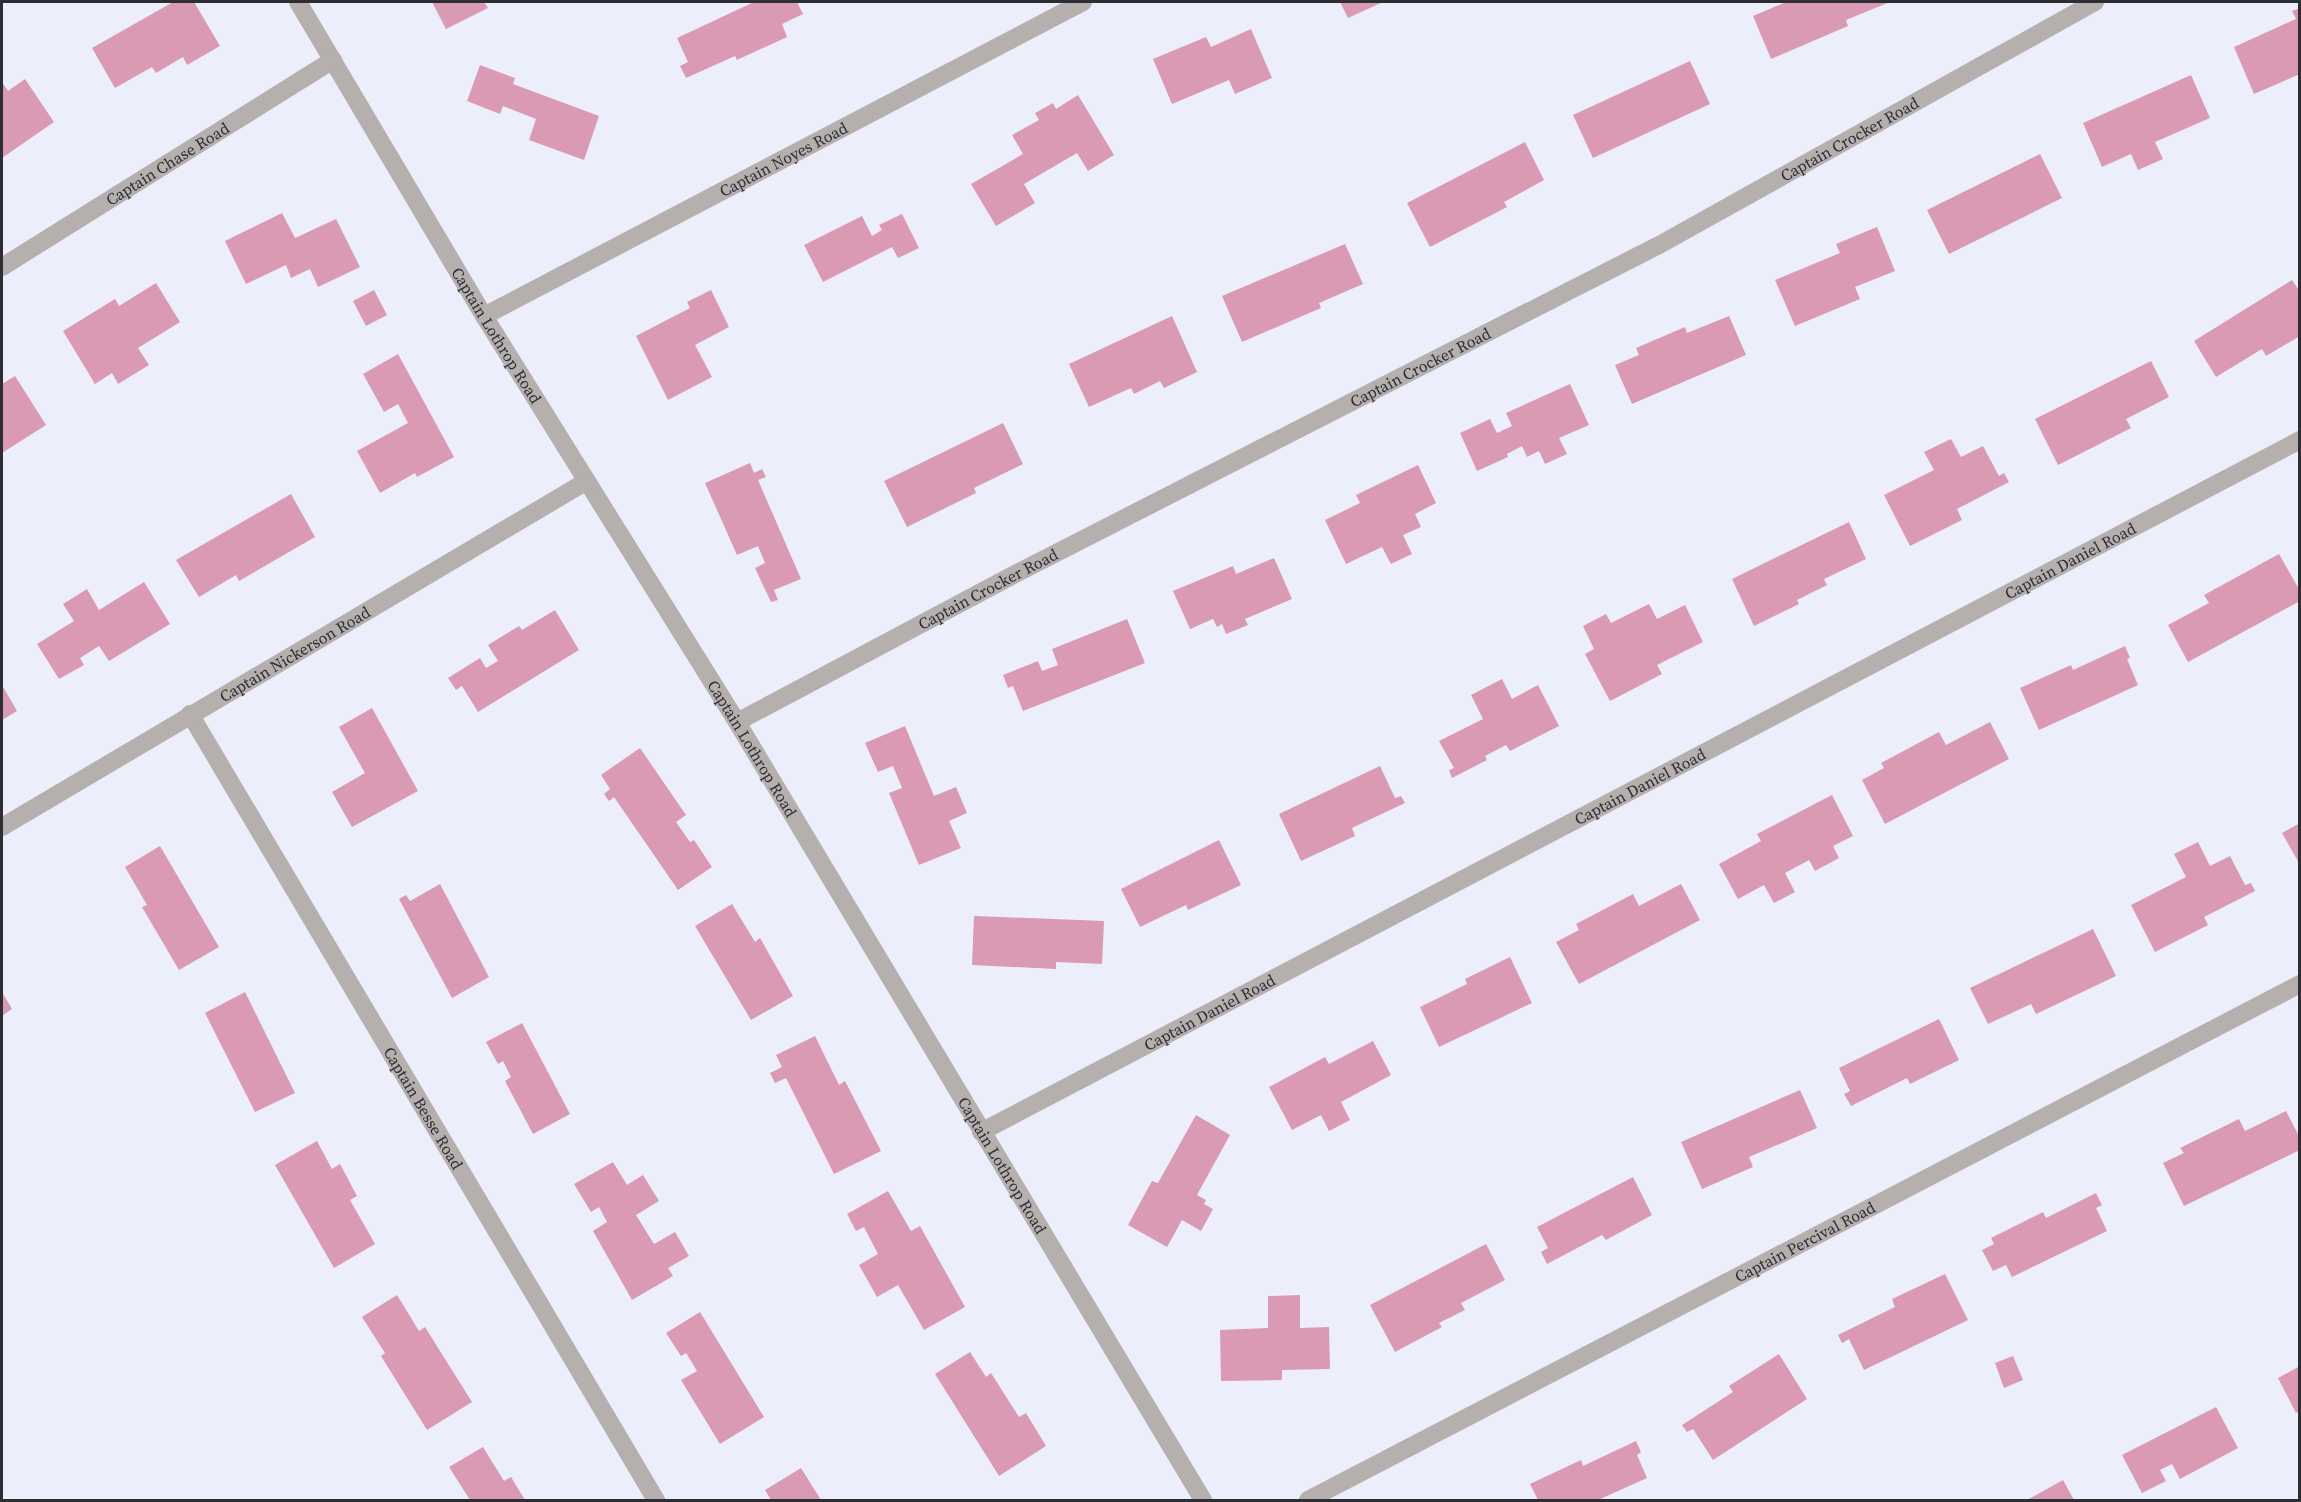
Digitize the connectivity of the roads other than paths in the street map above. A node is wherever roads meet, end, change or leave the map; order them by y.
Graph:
1 (298, 2) edge
2 (1083, 2) edge
3 (2095, 2) edge
4 (333, 60) junction
5 (2, 267) edge
6 (484, 316) junction
7 (2300, 440) edge
8 (587, 481) junction
9 (190, 714) junction
10 (737, 722) junction
11 (2, 827) edge
12 (2300, 984) edge
13 (981, 1132) junction
14 (656, 1500) edge
15 (1203, 1500) edge
16 (1308, 1500) edge

1 - 4 street, Captain Lothrop Road
2 - 6 street, Captain Noyes Road
3 - 10 street, Captain Crocker Road
4 - 5 street, Captain Chase Road
4 - 6 street, Captain Lothrop Road
6 - 8 street, Captain Lothrop Road
7 - 13 street, Captain Daniel Road
8 - 9 street, Captain Nickerson Road
8 - 10 street, Captain Lothrop Road
9 - 11 street, Captain Nickerson Road
9 - 14 street, Captain Besse Road
10 - 13 street, Captain Lothrop Road
12 - 16 street, Captain Percival Road
13 - 15 street, Captain Lothrop Road

